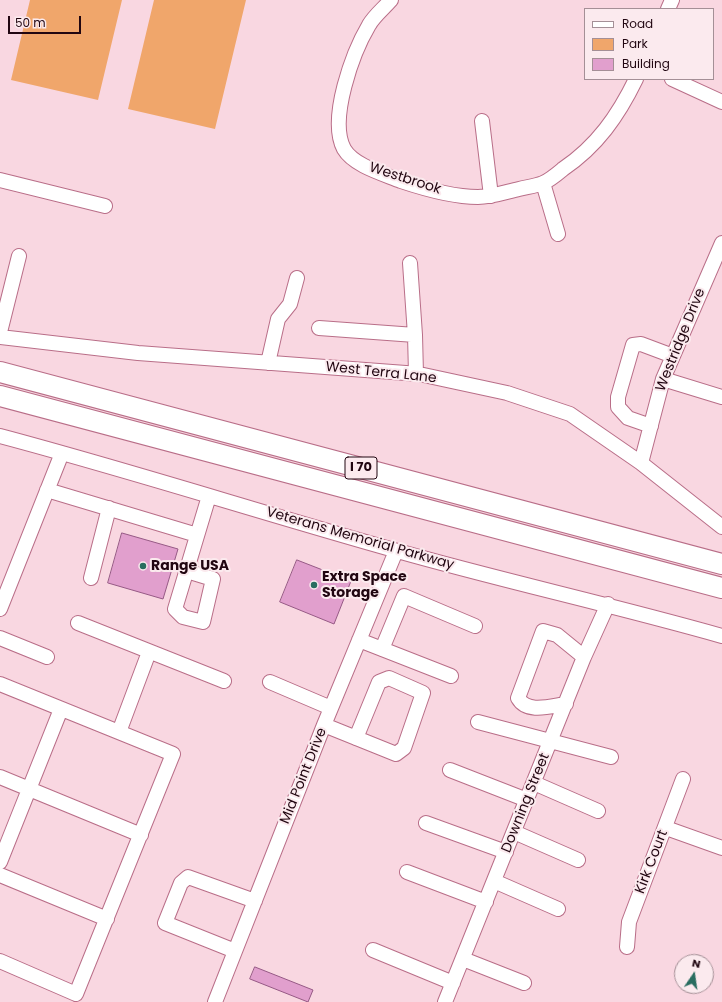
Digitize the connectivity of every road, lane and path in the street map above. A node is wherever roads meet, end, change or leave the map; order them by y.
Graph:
1 (391, 0) edge
2 (635, 80) edge
3 (674, 80) edge
4 (722, 102) edge
5 (482, 122) dead end
6 (0, 180) edge
7 (543, 183) junction
8 (491, 196) junction
9 (105, 206) dead end
10 (558, 234) dead end
11 (722, 243) edge
12 (19, 256) dead end
13 (410, 263) dead end
14 (716, 271) edge
15 (297, 278) dead end
16 (319, 328) dead end
17 (0, 332) edge
18 (414, 335) junction
19 (0, 337) edge
20 (673, 356) junction
21 (268, 363) junction
22 (0, 372) edge
23 (416, 374) junction
24 (663, 379) junction
25 (0, 396) edge
26 (722, 397) edge
27 (650, 426) junction
28 (0, 436) edge
29 (62, 453) junction
30 (641, 462) junction
31 (47, 490) junction
32 (209, 496) junction
33 (108, 508) junction
34 (722, 527) edge
35 (198, 534) junction
36 (396, 551) junction
37 (722, 564) edge
38 (186, 571) dead end
39 (91, 578) dead end
40 (722, 588) edge
41 (608, 604) junction
42 (0, 609) edge
43 (78, 623) dead end
44 (475, 626) dead end
45 (722, 636) edge
46 (0, 638) edge
47 (359, 640) junction
48 (382, 649) junction
49 (149, 652) junction
50 (47, 657) dead end
51 (584, 657) junction
52 (451, 676) dead end
53 (224, 681) dead end
54 (270, 682) dead end
55 (0, 684) edge
56 (566, 704) junction
57 (61, 708) junction
58 (331, 708) junction
59 (478, 722) dead end
60 (324, 725) junction
61 (119, 732) junction
62 (356, 738) junction
63 (551, 742) junction
64 (610, 757) dead end
65 (450, 770) dead end
66 (0, 777) edge
67 (683, 778) dead end
68 (534, 783) junction
69 (29, 789) junction
70 (527, 800) junction
71 (598, 811) dead end
72 (426, 824) dead end
73 (666, 828) junction
74 (514, 832) junction
75 (141, 834) junction
76 (722, 848) edge
77 (506, 852) junction
78 (578, 860) dead end
79 (0, 862) edge
80 (407, 872) dead end
81 (0, 875) edge
82 (494, 881) junction
83 (255, 901) junction
84 (486, 902) junction
85 (558, 909) dead end
86 (107, 919) junction
87 (627, 947) dead end
88 (373, 950) dead end
89 (235, 951) junction
90 (463, 958) junction
91 (0, 962) edge
92 (453, 983) junction
93 (524, 983) dead end
94 (215, 1002) edge
95 (445, 1002) edge

1 - 8 street, Westbrook
2 - 7 street
3 - 4 street
5 - 8 street
6 - 9 street
7 - 8 street, Westbrook
7 - 10 street
11 - 14 street, Westridge Drive
12 - 17 street
13 - 18 street
14 - 20 street, Westridge Drive
15 - 21 street
16 - 18 street
18 - 23 street
19 - 21 street, West Terra Lane
20 - 24 street, Westridge Drive
20 - 27 street
21 - 23 street, West Terra Lane
22 - 37 highway, I 70
23 - 30 street, West Terra Lane
24 - 26 street
24 - 27 street, Westridge Drive
25 - 40 highway, I 70
27 - 30 street, Westridge Drive
28 - 29 street, Veterans Memorial Parkway
29 - 31 street
29 - 32 street, Veterans Memorial Parkway
30 - 34 street, West Terra Lane
31 - 33 street
31 - 42 street
32 - 35 street
32 - 36 street, Veterans Memorial Parkway
33 - 35 street
33 - 39 street
35 - 38 street
36 - 41 street, Veterans Memorial Parkway
36 - 47 street, Mid Point Drive
41 - 45 street, Veterans Memorial Parkway
41 - 51 street, Downing Street
43 - 49 street
44 - 48 street
46 - 50 street
47 - 48 street
47 - 58 street, Mid Point Drive
48 - 52 street
49 - 53 street
49 - 61 street
51 - 56 street, Downing Street
51 - 56 street
54 - 58 street
55 - 57 street
56 - 63 street, Downing Street
57 - 61 street
57 - 69 street
58 - 60 street, Mid Point Drive
59 - 63 street
60 - 62 street
60 - 83 street, Mid Point Drive
61 - 75 street
62 - 62 street
63 - 64 street
63 - 68 street, Downing Street
65 - 70 street
66 - 69 street
67 - 73 street, Kirk Court
68 - 70 street, Downing Street
68 - 71 street
69 - 75 street
69 - 79 street
70 - 74 street, Downing Street
72 - 77 street
73 - 76 street
73 - 87 street, Kirk Court
74 - 77 street, Downing Street
74 - 78 street
75 - 86 street
77 - 82 street, Downing Street
80 - 84 street
81 - 86 street
82 - 84 street, Downing Street
82 - 85 street
83 - 89 street, Mid Point Drive
83 - 89 street
84 - 90 street, Downing Street
86 - 91 street
88 - 92 street
89 - 94 street, Mid Point Drive
90 - 92 street, Downing Street
90 - 93 street
92 - 95 street, Downing Street

